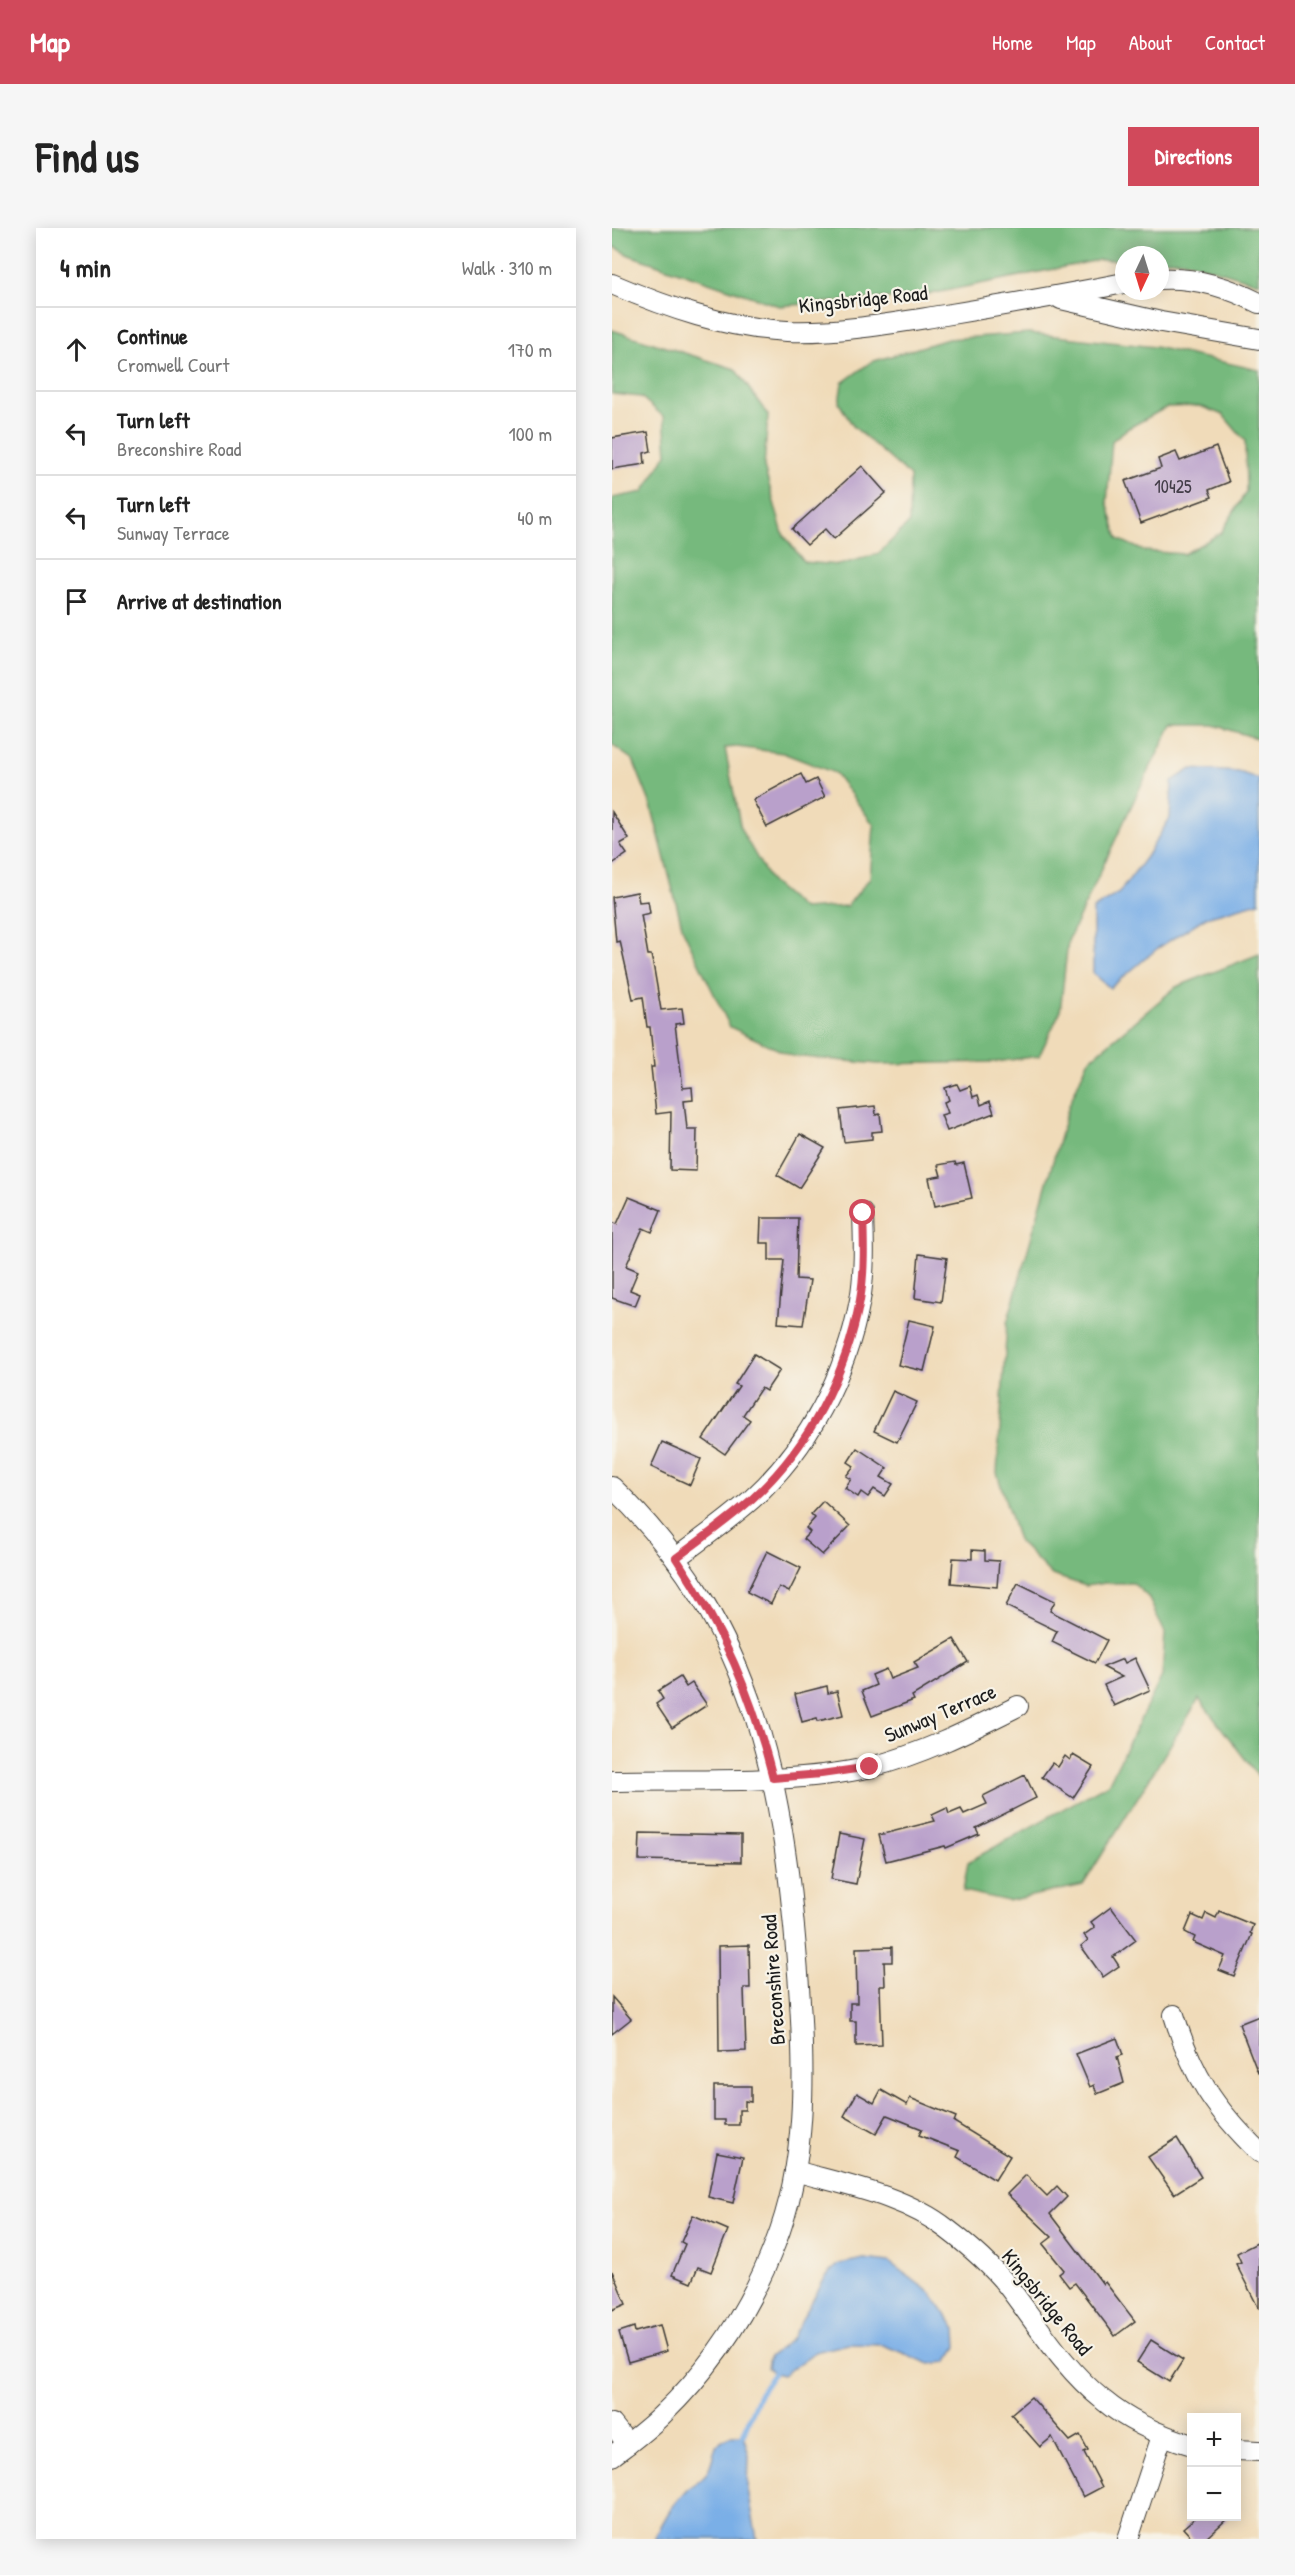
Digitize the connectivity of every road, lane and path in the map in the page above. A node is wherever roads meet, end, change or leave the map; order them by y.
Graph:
1 (1169, 278) edge
2 (612, 284) edge
3 (1115, 285) edge
4 (1053, 297) junction
5 (1259, 303) edge
6 (1259, 339) edge
7 (863, 1213) dead end
8 (612, 1487) edge
9 (676, 1558) junction
10 (1018, 1706) dead end
11 (773, 1778) junction
12 (612, 1781) edge
13 (1174, 2015) dead end
14 (1259, 2152) edge
15 (795, 2171) junction
16 (612, 2424) edge
17 (1162, 2436) junction
18 (628, 2444) junction
19 (1187, 2444) edge
20 (1241, 2450) edge
21 (1259, 2451) edge
22 (612, 2456) edge
23 (1128, 2539) edge

1 - 5 street
2 - 4 street, Kingsbridge Road
3 - 4 street, Kingsbridge Road
4 - 6 street, Kingsbridge Road
7 - 9 street
8 - 9 street, Breconshire Road
9 - 11 street, Breconshire Road
10 - 11 street, Sunway Terrace
11 - 12 street, Sunway Terrace
11 - 15 street, Breconshire Road
13 - 14 street
15 - 17 street, Kingsbridge Road
15 - 18 street, Breconshire Road
16 - 18 street
17 - 19 street, Kingsbridge Road
17 - 23 street
18 - 22 street, Breconshire Road
20 - 21 street

